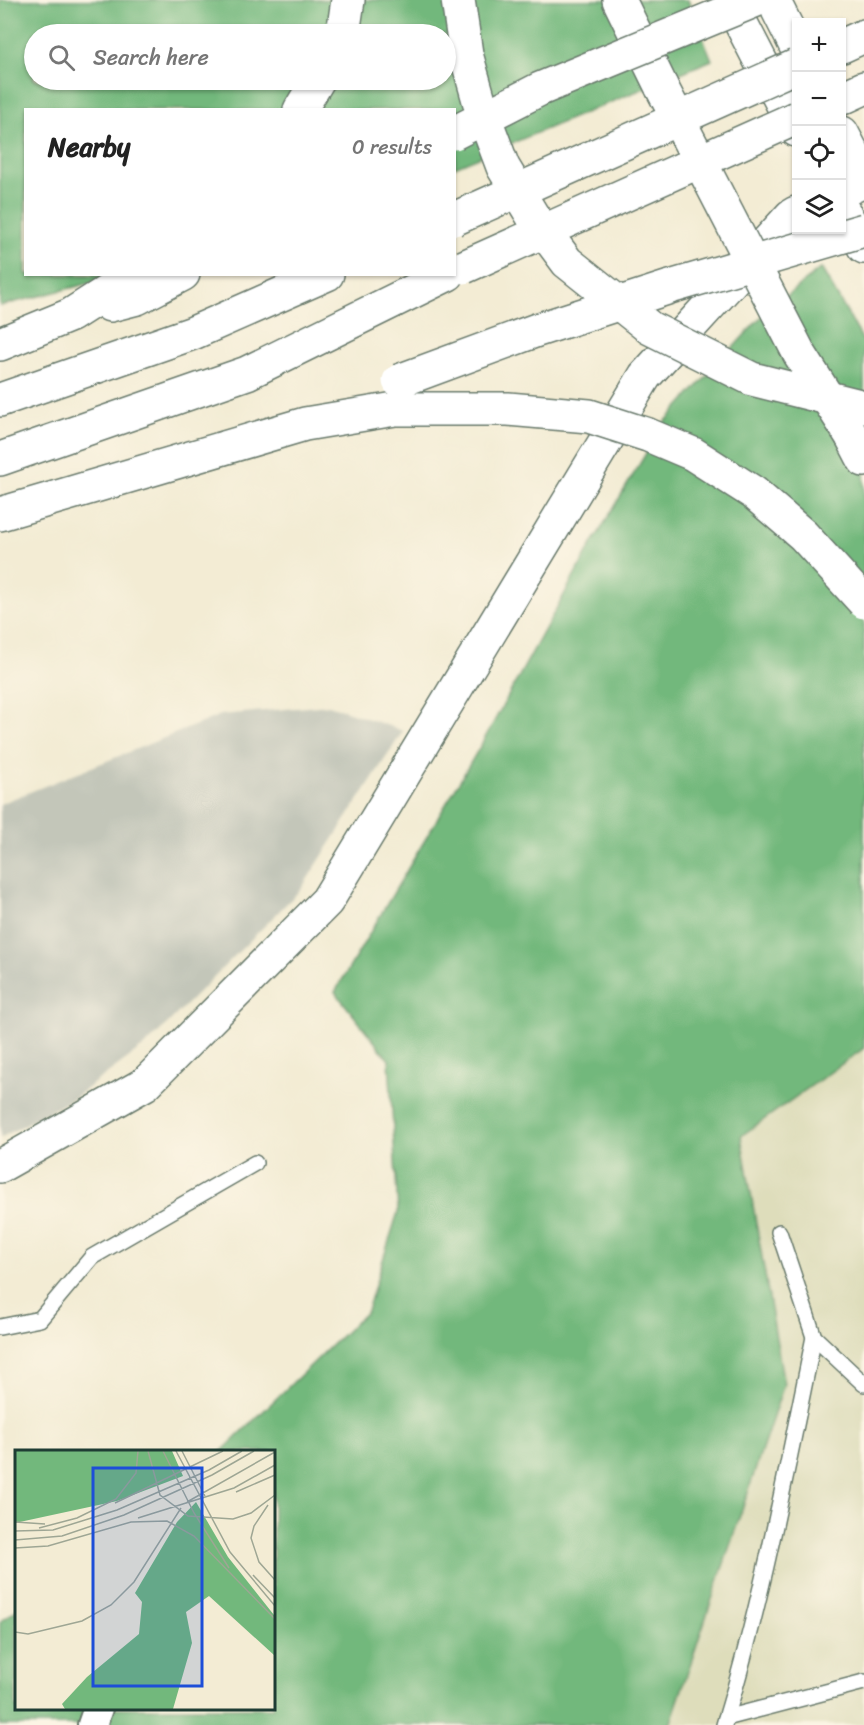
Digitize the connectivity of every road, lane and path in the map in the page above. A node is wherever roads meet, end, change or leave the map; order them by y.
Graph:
1 (348, 0) edge
2 (458, 0) edge
3 (618, 0) edge
4 (729, 0) edge
5 (756, 0) edge
6 (773, 0) edge
7 (344, 24) edge
8 (864, 36) edge
9 (792, 38) edge
10 (846, 44) edge
11 (792, 68) edge
12 (864, 88) edge
13 (312, 90) edge
14 (846, 96) edge
15 (301, 108) edge
16 (792, 120) edge
17 (794, 126) edge
18 (456, 133) edge
19 (846, 141) edge
20 (864, 175) edge
21 (864, 181) edge
22 (846, 189) edge
23 (792, 215) edge
24 (846, 216) edge
25 (456, 218) edge
26 (864, 230) edge
27 (864, 236) edge
28 (864, 247) edge
29 (800, 249) junction
30 (456, 271) edge
31 (132, 276) edge
32 (179, 276) edge
33 (322, 276) edge
34 (445, 276) edge
35 (71, 315) junction
36 (0, 344) edge
37 (397, 395) junction
38 (0, 400) edge
39 (860, 434) edge
40 (0, 459) edge
41 (1, 514) edge
42 (864, 602) edge
43 (255, 1162) dead end
44 (0, 1166) edge
45 (779, 1232) dead end
46 (0, 1328) edge
47 (814, 1337) junction
48 (864, 1384) edge
49 (864, 1682) edge
50 (97, 1710) edge
51 (725, 1722) edge
52 (92, 1725) edge

1 - 7 main road
2 - 39 main road, bridge
3 - 39 main road, bridge
4 - 17 main road
5 - 18 main road, bridge
6 - 9 main road
8 - 10 main road
11 - 25 main road, bridge
12 - 14 main road
13 - 15 main road
16 - 30 main road, bridge
19 - 20 main road
21 - 22 main road
23 - 44 main road
24 - 28 main road
26 - 29 main road, bridge
27 - 29 main road, bridge
29 - 37 main road, bridge
31 - 35 main road
32 - 35 main road
33 - 38 main road
34 - 40 main road
35 - 36 main road
37 - 41 main road
37 - 42 main road, bridge
43 - 46 lane
45 - 47 lane
47 - 48 lane
47 - 51 lane
49 - 51 lane
50 - 52 street

